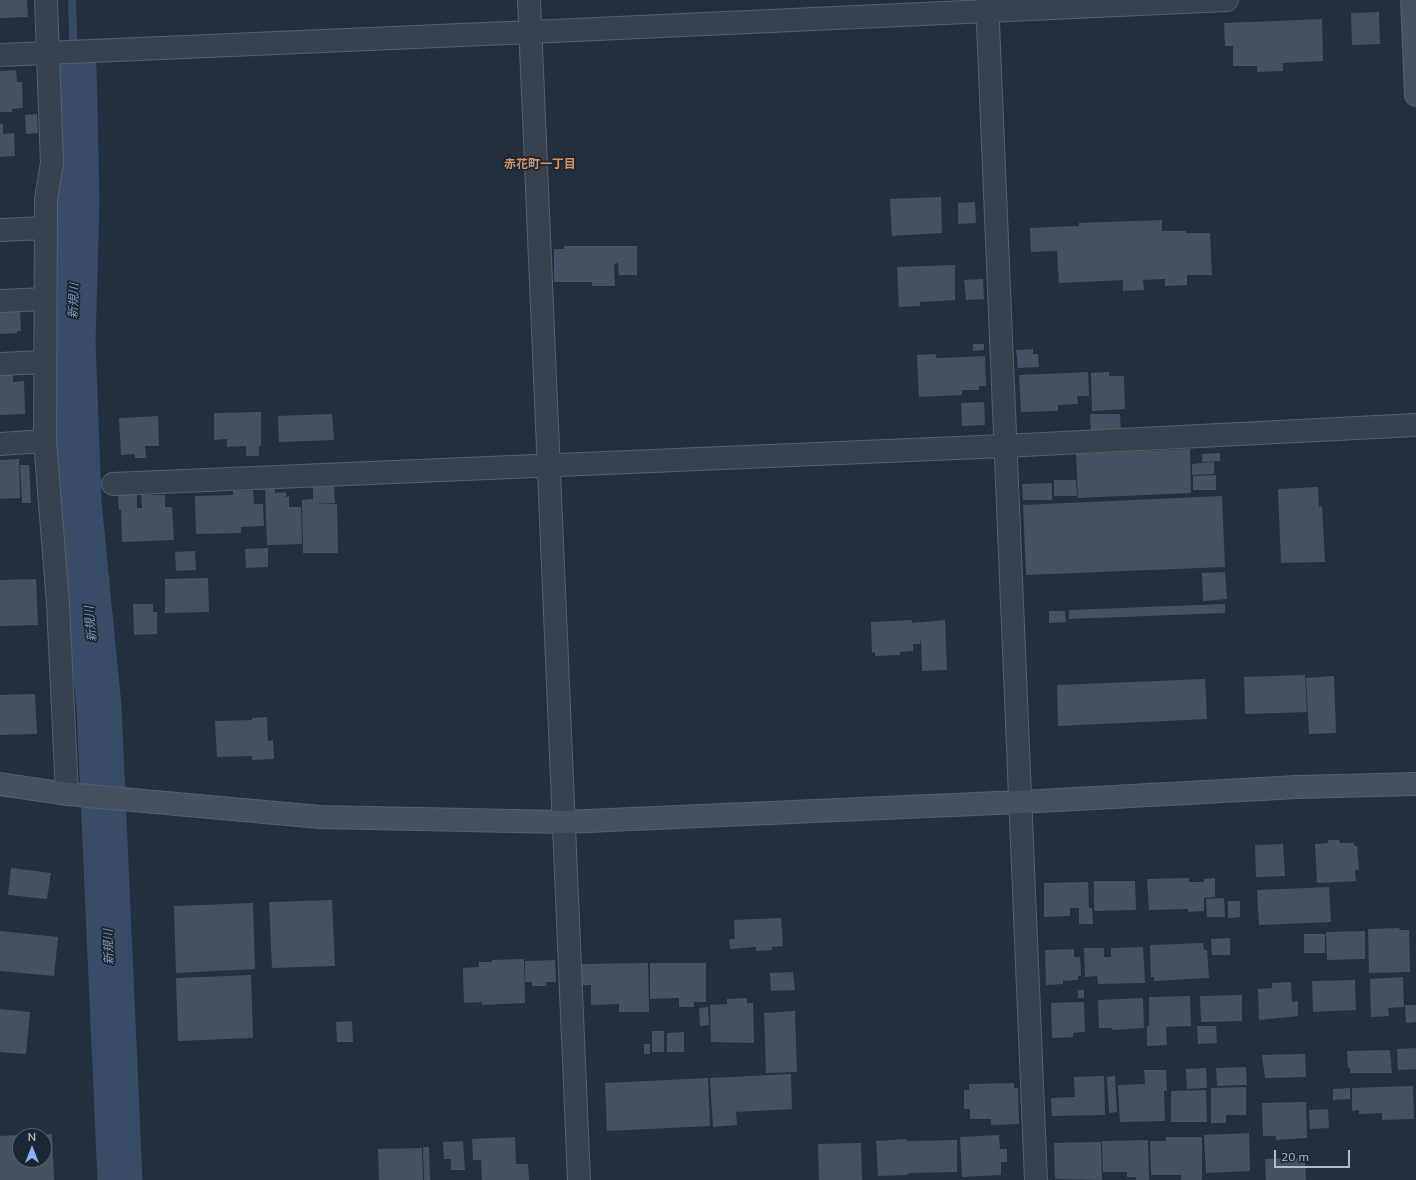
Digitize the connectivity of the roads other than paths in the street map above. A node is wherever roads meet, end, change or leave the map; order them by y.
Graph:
1 (46, 0) edge
2 (529, 0) edge
3 (1227, 0) edge
4 (1412, 0) edge
5 (988, 6) edge
6 (531, 32) junction
7 (53, 52) junction
8 (0, 55) edge
9 (1416, 95) edge
10 (45, 228) junction
11 (0, 230) edge
12 (45, 299) junction
13 (0, 301) edge
14 (44, 362) junction
15 (0, 364) edge
16 (1416, 425) edge
17 (45, 441) junction
18 (0, 444) edge
19 (1004, 446) junction
20 (548, 466) junction
21 (113, 484) dead end
22 (0, 784) edge
23 (1416, 784) edge
24 (72, 795) junction
25 (1021, 802) junction
26 (564, 822) junction
27 (579, 1180) edge
28 (1036, 1180) edge

1 - 7 street
2 - 6 street
3 - 5 street
4 - 9 street
5 - 6 street
5 - 19 street
6 - 7 street
6 - 20 street
7 - 8 street
7 - 10 street
10 - 11 street
10 - 12 street
12 - 13 street
12 - 14 street
14 - 15 street
14 - 17 street
16 - 19 street
17 - 18 street
17 - 24 street
19 - 20 street
19 - 25 street
20 - 21 street
20 - 26 street
22 - 24 street
23 - 25 street
24 - 26 street
25 - 26 street
25 - 28 street
26 - 27 street

